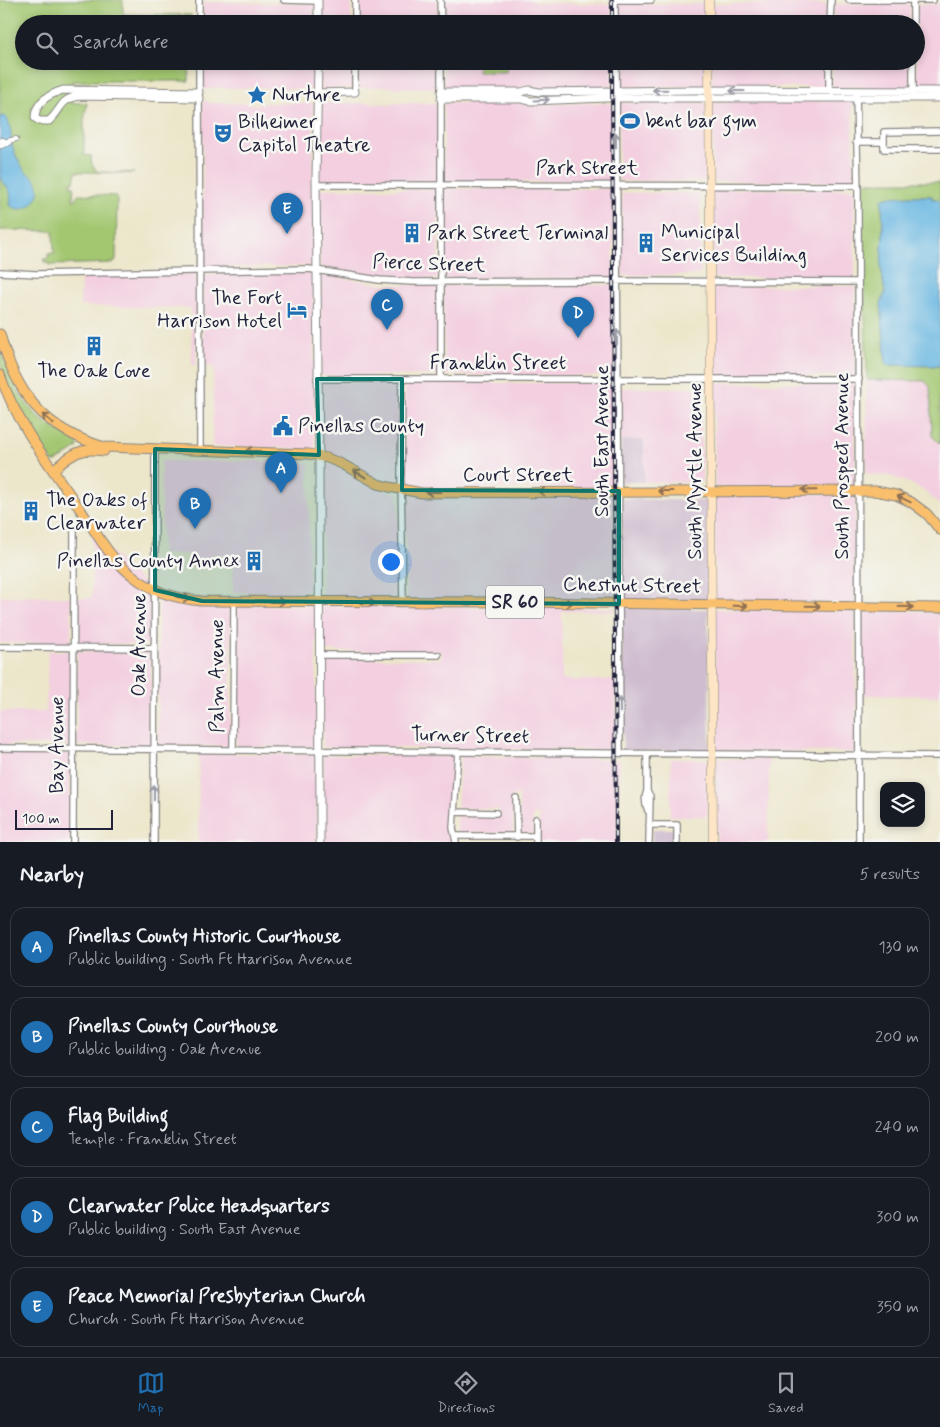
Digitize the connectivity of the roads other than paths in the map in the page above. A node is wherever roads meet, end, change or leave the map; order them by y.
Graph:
1 (199, 0) edge
2 (284, 0) edge
3 (318, 0) edge
4 (355, 0) edge
5 (440, 0) edge
6 (614, 0) edge
7 (651, 0) edge
8 (709, 0) edge
9 (831, 0) edge
10 (849, 0) edge
11 (913, 0) edge
12 (933, 0) edge
13 (199, 15) edge
14 (318, 15) edge
15 (355, 15) edge
16 (441, 15) edge
17 (615, 15) edge
18 (709, 15) edge
19 (830, 15) edge
20 (913, 15) edge
21 (199, 70) edge
22 (318, 70) edge
23 (355, 70) edge
24 (441, 70) edge
25 (616, 70) edge
26 (709, 70) edge
27 (829, 70) edge
28 (913, 70) edge
29 (709, 90) junction
30 (616, 91) junction
31 (828, 91) junction
32 (940, 91) edge
33 (355, 92) joint
34 (856, 94) junction
35 (913, 94) junction
36 (51, 95) junction
37 (199, 95) junction
38 (441, 95) junction
39 (317, 96) junction
40 (940, 98) edge
41 (616, 99) junction
42 (709, 99) junction
43 (61, 104) junction
44 (940, 131) edge
45 (0, 141) edge
46 (856, 142) junction
47 (884, 142) junction
48 (0, 146) edge
49 (940, 149) edge
50 (316, 185) junction
51 (441, 185) junction
52 (616, 185) junction
53 (710, 185) junction
54 (858, 186) junction
55 (317, 270) junction
56 (200, 271) junction
57 (0, 272) edge
58 (441, 282) junction
59 (617, 282) junction
60 (710, 282) junction
61 (858, 282) junction
62 (0, 334) edge
63 (0, 375) edge
64 (318, 379) junction
65 (402, 379) junction
66 (441, 379) junction
67 (618, 379) junction
68 (711, 379) junction
69 (858, 379) junction
70 (155, 449) junction
71 (200, 450) junction
72 (318, 456) junction
73 (53, 470) junction
74 (402, 490) junction
75 (618, 491) junction
76 (711, 491) junction
77 (858, 491) junction
78 (74, 524) dead end
79 (940, 530) edge
80 (155, 590) junction
81 (234, 601) junction
82 (319, 602) junction
83 (403, 603) junction
84 (619, 604) junction
85 (712, 605) junction
86 (858, 607) junction
87 (940, 608) edge
88 (0, 647) edge
89 (74, 648) junction
90 (155, 648) junction
91 (319, 654) junction
92 (438, 655) dead end
93 (0, 748) edge
94 (73, 749) junction
95 (154, 749) junction
96 (233, 750) junction
97 (320, 751) junction
98 (458, 752) junction
99 (620, 754) junction
100 (647, 754) junction
101 (713, 755) junction
102 (859, 756) junction
103 (940, 756) edge
104 (516, 798) dead end
105 (454, 812) junction
106 (496, 813) dead end
107 (536, 819) dead end
108 (649, 825) junction
109 (517, 837) junction
110 (456, 839) edge
111 (536, 839) edge
112 (73, 842) edge
113 (154, 842) edge
114 (320, 842) edge
115 (648, 842) edge
116 (677, 842) edge
117 (713, 842) edge
118 (859, 842) edge

1 - 13 street
2 - 3 street
3 - 14 street
4 - 15 street
5 - 16 street
6 - 7 street
6 - 17 street
8 - 18 main road
9 - 19 street
10 - 11 street
11 - 12 street
11 - 20 street
21 - 37 street
22 - 39 street
23 - 33 street
24 - 38 street
25 - 30 street, South East Avenue
26 - 29 main road, South Myrtle Avenue
27 - 31 street
28 - 35 street
29 -> 30 street
31 -> 29 street
29 - 42 main road, South Myrtle Avenue
30 - 38 street
30 - 41 street, South East Avenue
31 - 34 street
32 - 35 street
33 - 39 street
34 - 35 street
34 - 42 street
34 - 46 street, South Prospect Avenue
35 - 40 street
36 - 37 street
36 - 43 street
36 - 43 street
37 - 43 street
37 - 56 street
38 -> 41 street
38 - 51 street
39 - 50 street
41 - 42 street
52 -> 41 street, South East Avenue
42 - 53 main road, South Myrtle Avenue
44 - 47 street
45 - 48 street
46 - 47 street
46 - 54 street, South Prospect Avenue
47 - 49 street
50 - 51 street, Park Street
50 - 55 street
51 - 52 street, Park Street
51 - 58 street
52 - 53 street, Park Street
52 - 59 street, South East Avenue
53 - 54 street, Park Street
53 - 60 main road, South Myrtle Avenue
54 - 61 street, South Prospect Avenue
55 - 56 street, Pierce Street
55 - 58 street, Pierce Street
55 - 64 street
56 - 57 street, Pierce Street
56 - 71 street
58 - 59 street, Pierce Street
58 - 66 street
59 - 60 street, Pierce Street
67 -> 59 street, South East Avenue
60 - 61 street, Pierce Street
60 - 68 main road, South Myrtle Avenue
61 - 69 street, South Prospect Avenue
70 -> 62 main road, Court Street
63 - 73 main road, SR 60
64 - 65 street, Franklin Street
64 - 72 street
65 - 66 street, Franklin Street
65 - 74 street
66 - 67 street, Franklin Street
67 - 68 street, Franklin Street
67 - 75 street, South East Avenue
68 - 69 street, Franklin Street
68 - 76 main road, South Myrtle Avenue
69 - 77 street, South Prospect Avenue
70 - 71 main road, Court Street
70 - 73 main road
70 - 80 street, Oak Avenue
72 -> 71 main road, Court Street
74 -> 72 main road, Court Street
72 - 82 street
73 - 80 main road, Chestnut Street / SR 60
75 -> 74 main road, Court Street
74 - 83 street
76 -> 75 main road, Court Street
84 -> 75 street, South East Avenue
77 -> 76 main road, Court Street
76 - 85 main road, South Myrtle Avenue
79 -> 77 main road, Court Street
77 - 86 street, South Prospect Avenue
78 - 89 street, Bay Avenue
80 -> 81 main road, Chestnut Street / SR 60
80 - 90 street, Oak Avenue
81 -> 82 main road, Chestnut Street / SR 60
81 - 96 street, Palm Avenue
82 -> 83 main road, Chestnut Street / SR 60
82 - 91 street
83 -> 84 main road, Chestnut Street / SR 60
84 - 85 main road, Chestnut Street / SR 60
99 -> 84 street, South East Avenue
85 -> 86 main road, Chestnut Street
85 - 101 main road, South Myrtle Avenue
86 -> 87 main road, Chestnut Street
86 - 102 street, South Prospect Avenue
88 - 89 street
89 - 90 street
89 - 94 street, Bay Avenue
90 - 95 street, Oak Avenue
91 - 92 street
91 - 97 street
93 - 94 street, Turner Street
94 - 95 street, Turner Street
94 - 112 street, Bay Avenue
95 - 96 street, Turner Street
113 -> 95 street, Oak Avenue
96 - 97 street, Turner Street
97 - 98 street, Turner Street
97 - 114 street
98 - 99 street, Turner Street
98 - 105 street
99 - 100 street, Turner Street
100 - 101 street, Turner Street
100 - 108 street
101 - 102 street, Turner Street
101 - 117 main road, South Myrtle Avenue
102 - 103 street, Turner Street
102 - 118 street, South Prospect Avenue
104 - 109 street
105 - 106 street
105 - 110 street
107 - 111 street
108 - 115 street
108 - 116 street
109 - 110 street
109 - 111 street

